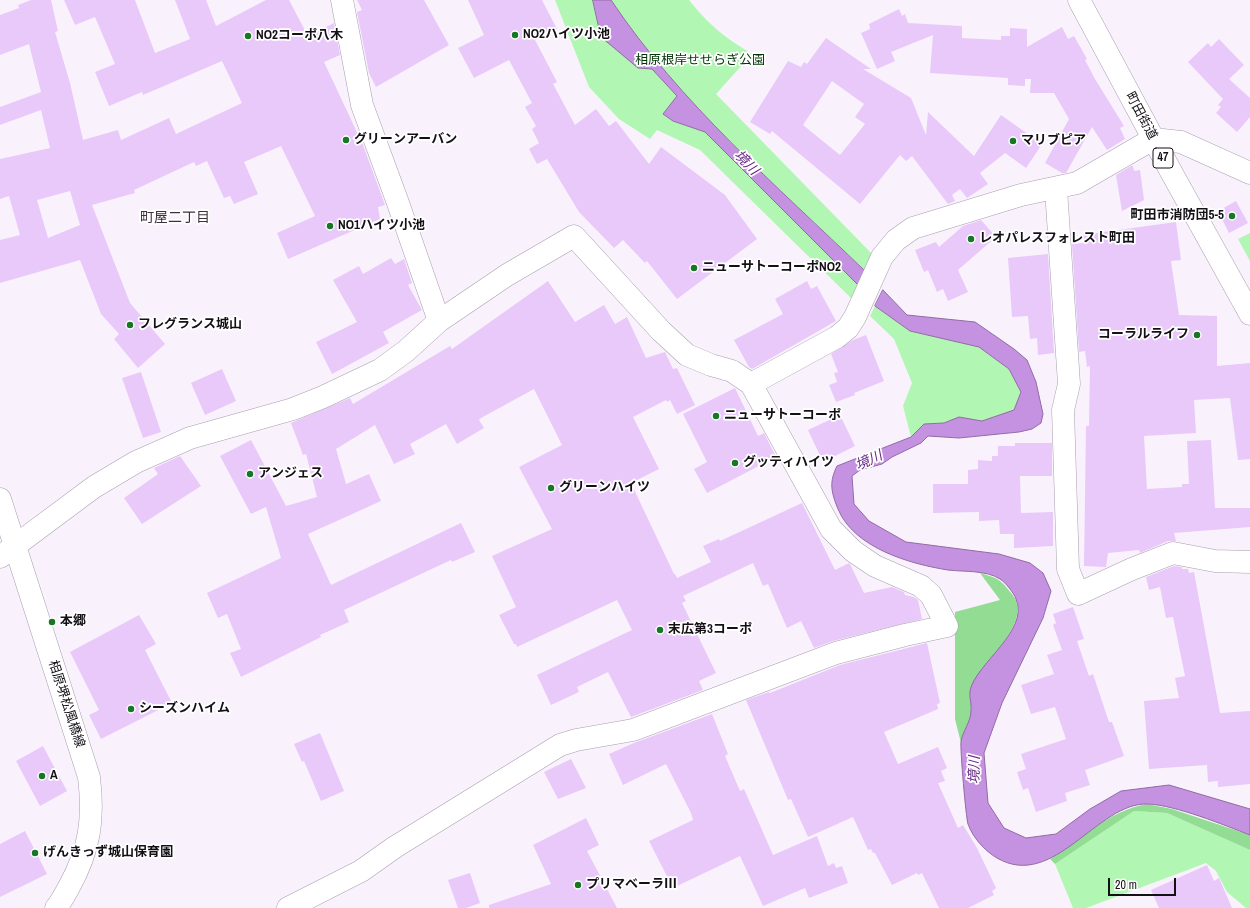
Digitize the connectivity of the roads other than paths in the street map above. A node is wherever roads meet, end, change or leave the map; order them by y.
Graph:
1 (342, 0) edge
2 (1079, 0) edge
3 (1153, 139) junction
4 (1250, 173) edge
5 (1056, 189) junction
6 (1250, 314) edge
7 (438, 321) junction
8 (751, 384) junction
9 (0, 499) edge
10 (8, 551) edge
11 (1250, 562) edge
12 (56, 908) edge
13 (288, 908) edge

1 - 7 street
2 - 3 street, 町田街道 / 47
3 - 4 street
3 - 5 street
3 - 6 street, 町田街道 / 47
5 - 8 street
5 - 11 street
7 - 8 street
7 - 10 street
8 - 13 street
9 - 10 street, 相原堺松風橋線
10 - 12 street, 相原堺松風橋線

